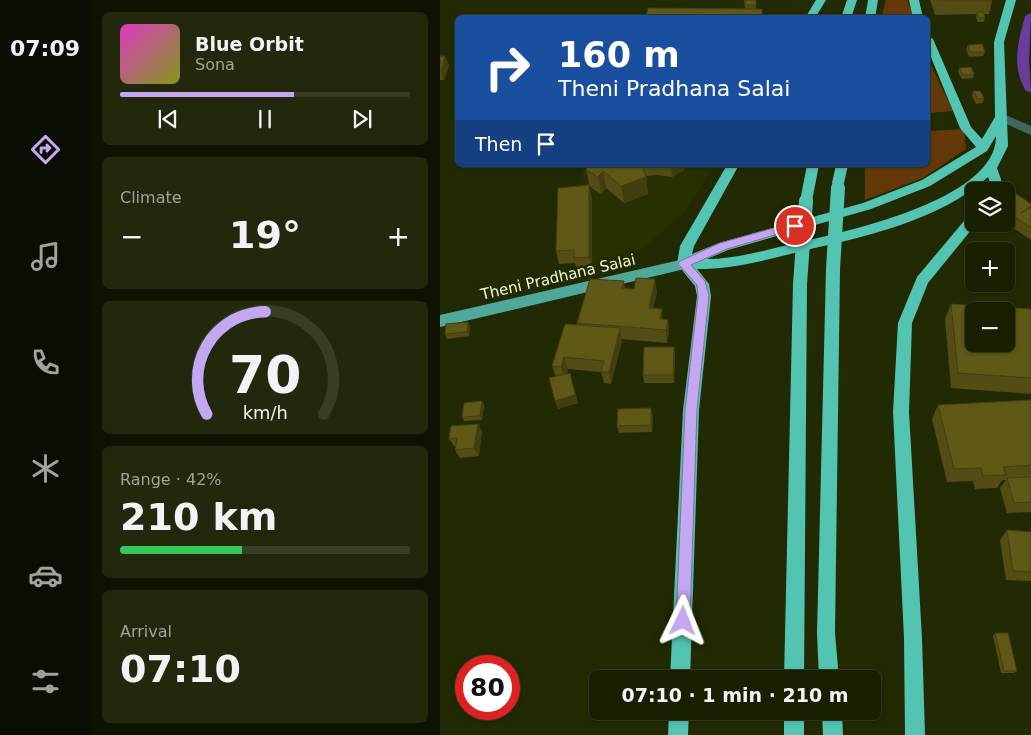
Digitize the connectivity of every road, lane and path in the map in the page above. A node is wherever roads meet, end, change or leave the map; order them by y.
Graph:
1 (821, 0) edge
2 (852, 0) edge
3 (873, 0) edge
4 (914, 0) edge
5 (1011, 0) edge
6 (812, 15) edge
7 (847, 15) edge
8 (870, 15) edge
9 (917, 15) edge
10 (930, 44) edge
11 (1001, 117) junction
12 (1031, 131) edge
13 (982, 148) junction
14 (732, 167) edge
15 (813, 167) edge
16 (842, 167) edge
17 (991, 168) junction
18 (996, 182) edge
19 (965, 229) edge
20 (684, 264) junction
21 (440, 321) edge
22 (680, 670) edge
23 (794, 670) edge
24 (828, 670) edge
25 (679, 720) edge
26 (794, 720) edge
27 (832, 720) edge
28 (678, 735) edge
29 (794, 735) edge
30 (833, 735) edge
31 (915, 735) edge

1 - 6 highway
2 - 7 highway
3 - 8 highway
4 - 9 highway
5 - 11 highway, Theni Pradhana Salai
10 - 13 highway
11 - 12 street
11 - 13 highway, Theni Pradhana Salai
11 - 17 highway, Theni Pradhana Salai
13 - 20 highway, Theni Pradhana Salai
14 - 20 highway
15 - 23 highway, bridge
16 - 24 highway, bridge
17 - 18 highway
17 - 20 highway, Theni Pradhana Salai
19 - 31 highway
20 - 21 main road, Theni Pradhana Salai
20 - 22 highway
25 - 28 highway
26 - 29 highway
27 - 30 highway

